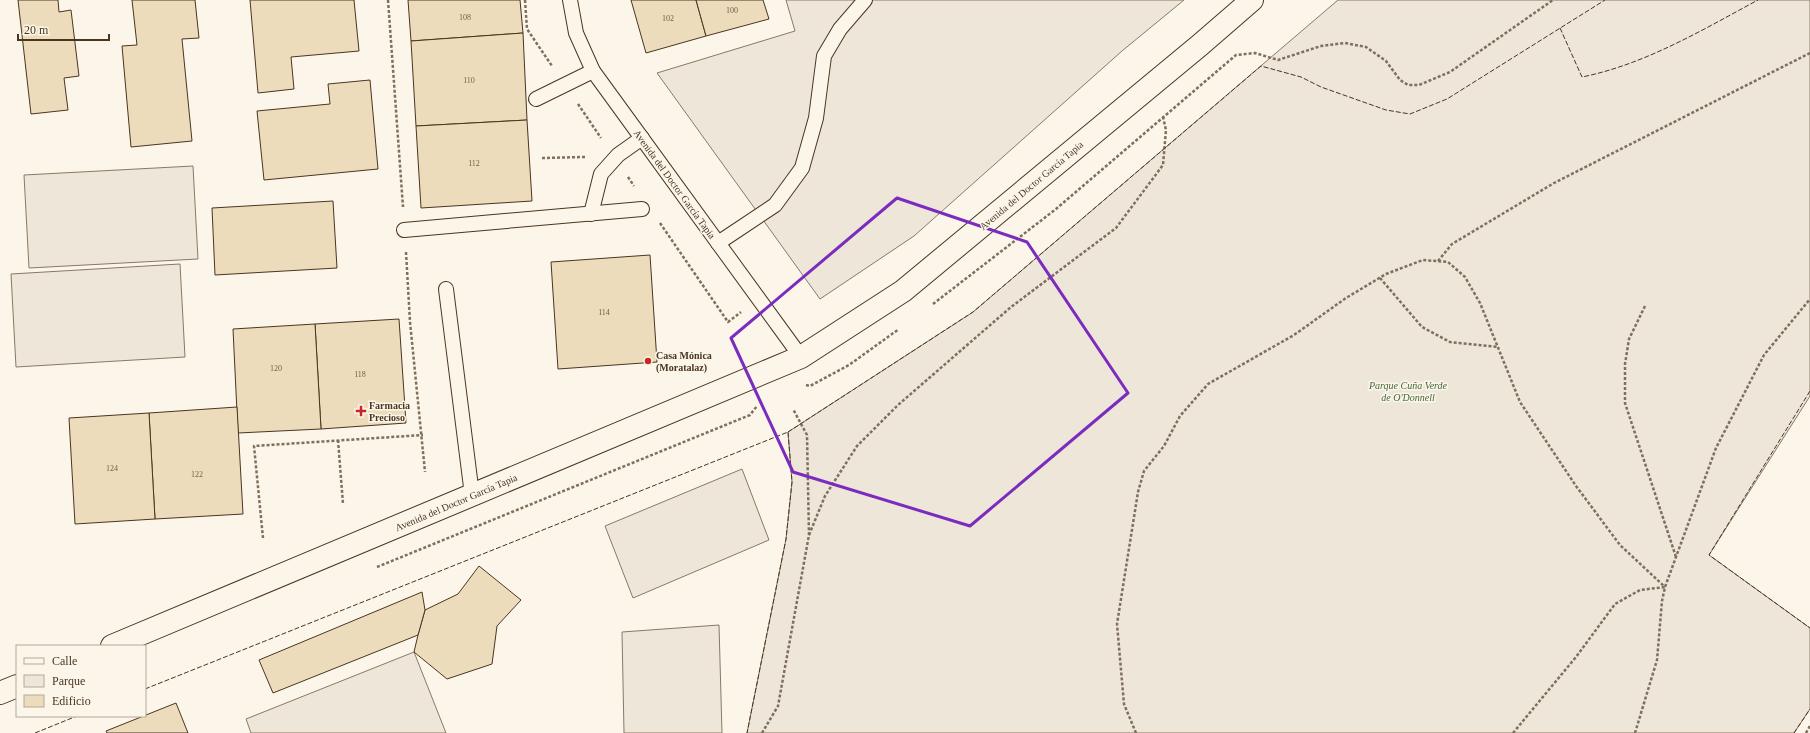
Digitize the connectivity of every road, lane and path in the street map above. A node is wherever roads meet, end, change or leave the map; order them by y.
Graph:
1 (388, 0) edge
2 (570, 0) edge
3 (866, 0) edge
4 (1252, 0) edge
5 (1553, 0) edge
6 (1810, 53) edge
7 (1269, 58) dead end
8 (593, 71) junction
9 (536, 99) dead end
10 (1163, 117) dead end
11 (642, 138) junction
12 (589, 156) dead end
13 (542, 158) dead end
14 (642, 210) dead end
15 (591, 214) junction
16 (404, 230) junction
17 (718, 243) junction
18 (1437, 261) junction
19 (1380, 278) junction
20 (446, 289) dead end
21 (1810, 299) edge
22 (1645, 306) dead end
23 (1498, 347) junction
24 (801, 357) junction
25 (793, 409) dead end
26 (423, 435) junction
27 (338, 440) junction
28 (425, 472) dead end
29 (472, 495) junction
30 (343, 504) dead end
31 (809, 535) junction
32 (263, 538) dead end
33 (1676, 557) junction
34 (1666, 587) junction
35 (114, 645) edge
36 (16, 686) edge
37 (0, 693) edge
38 (1810, 726) edge
39 (762, 733) edge
40 (1136, 733) edge
41 (1513, 733) edge
42 (1635, 733) edge
43 (1806, 733) edge

1 - 16 path
2 - 8 lane, Avenida del Doctor García Tapia
3 - 17 lane
4 - 24 street, Avenida del Doctor García Tapia
5 - 7 path
6 - 18 path
8 - 9 lane
8 - 11 lane, Avenida del Doctor García Tapia
10 - 31 path
11 - 15 lane
11 - 17 lane, Avenida del Doctor García Tapia
12 - 13 path
14 - 15 lane
15 - 16 lane
16 - 26 path
17 - 24 lane, Avenida del Doctor García Tapia
18 - 19 path
18 - 23 path
19 - 23 path
19 - 40 path
20 - 29 lane
21 - 33 path
22 - 33 path
23 - 34 path
24 - 29 street, Avenida del Doctor García Tapia
25 - 31 path
26 - 27 path
26 - 28 path
27 - 30 path
27 - 32 path
29 - 35 street, Avenida del Doctor García Tapia
31 - 39 path
33 - 34 path
34 - 41 path
34 - 42 path
36 - 37 street
38 - 43 path

